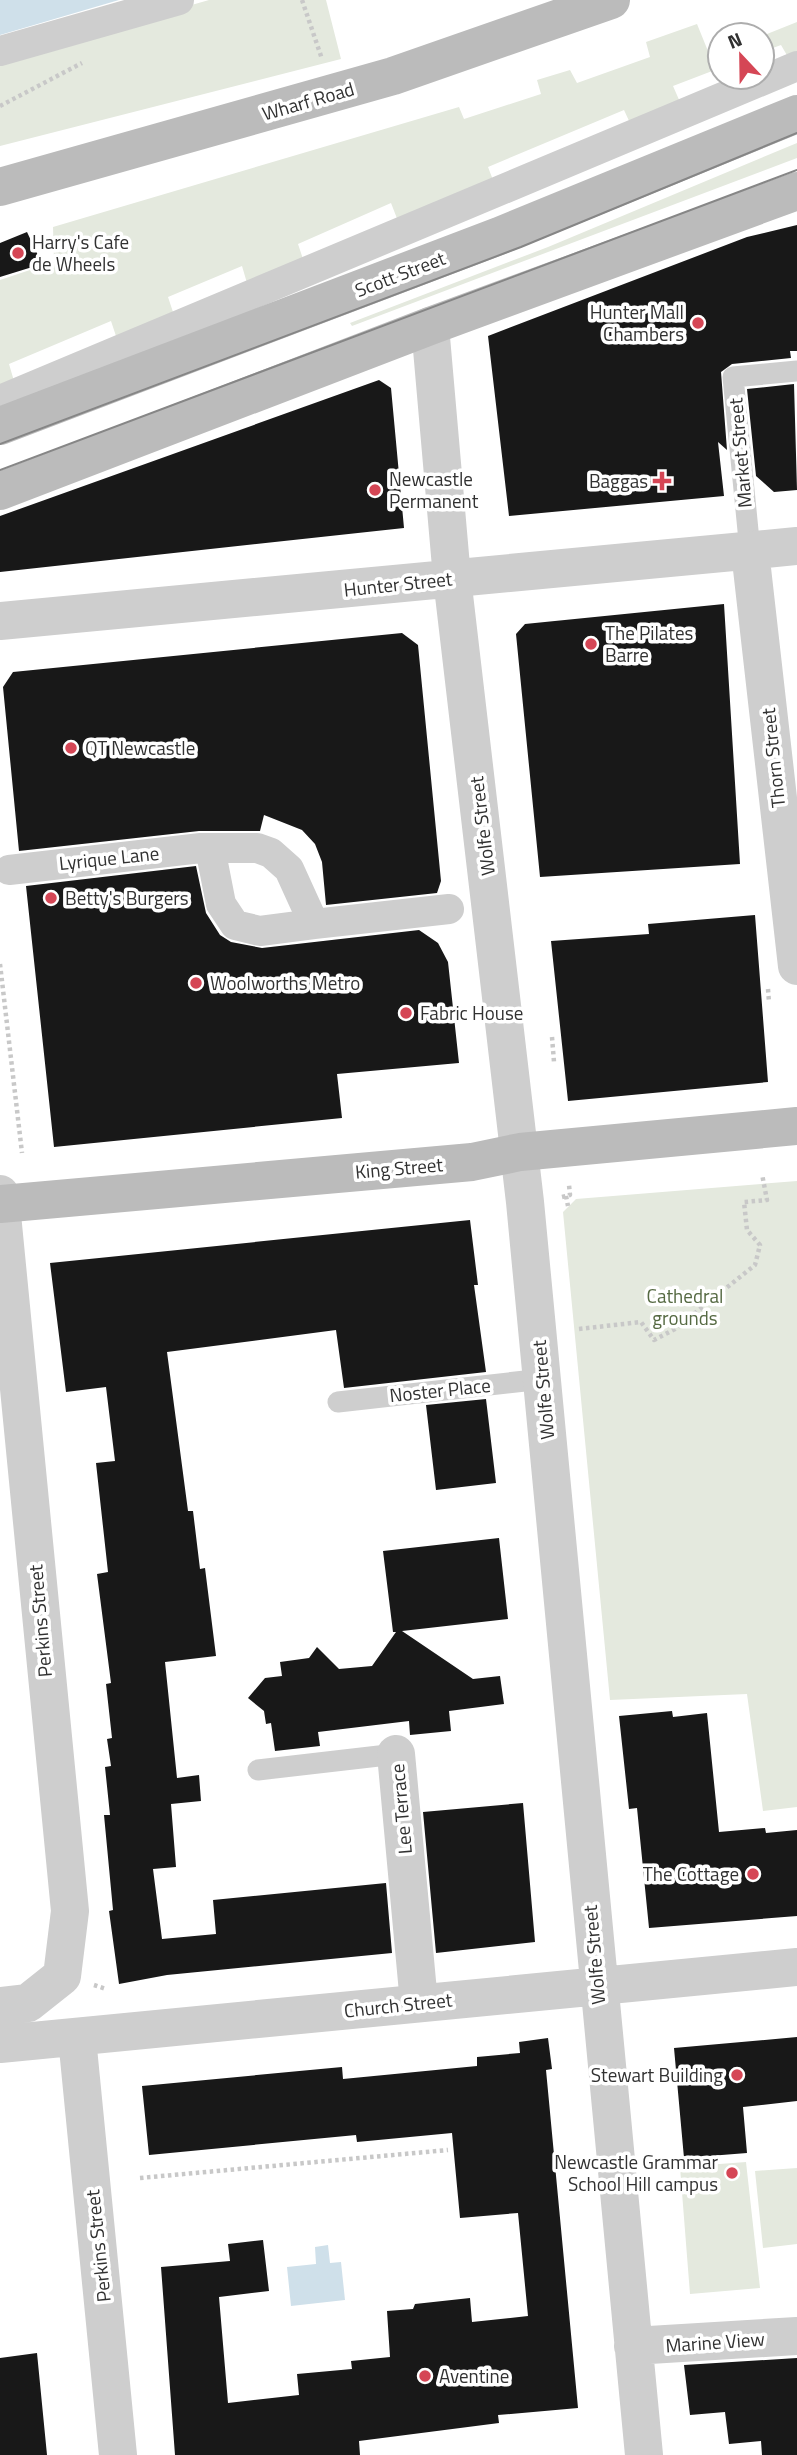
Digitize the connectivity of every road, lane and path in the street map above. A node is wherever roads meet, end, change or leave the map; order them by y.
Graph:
1 (179, 0) edge
2 (302, 0) edge
3 (611, 0) edge
4 (0, 51) edge
5 (322, 59) dead end
6 (797, 66) edge
7 (797, 114) edge
8 (0, 187) edge
9 (797, 191) edge
10 (430, 326) junction
11 (797, 370) edge
12 (0, 400) edge
13 (0, 426) edge
14 (0, 491) edge
15 (797, 546) edge
16 (751, 551) junction
17 (452, 578) junction
18 (0, 621) edge
19 (789, 829) edge
20 (209, 848) junction
21 (9, 870) dead end
22 (449, 909) dead end
23 (314, 924) junction
24 (0, 964) edge
25 (782, 977) edge
26 (769, 1002) dead end
27 (552, 1037) dead end
28 (554, 1062) dead end
29 (797, 1126) edge
30 (520, 1152) junction
31 (22, 1153) dead end
32 (762, 1174) dead end
33 (569, 1180) dead end
34 (0, 1201) edge
35 (568, 1206) dead end
36 (579, 1329) dead end
37 (542, 1379) junction
38 (338, 1402) dead end
39 (396, 1754) joint
40 (258, 1770) dead end
41 (797, 1966) edge
42 (95, 1985) dead end
43 (598, 1985) junction
44 (106, 1989) dead end
45 (419, 2003) junction
46 (0, 2006) edge
47 (77, 2038) junction
48 (0, 2045) edge
49 (448, 2150) dead end
50 (140, 2178) dead end
51 (797, 2336) edge
52 (633, 2346) junction
53 (118, 2455) edge
54 (644, 2455) edge

1 - 4 street
2 - 5 path
3 - 8 main road, Wharf Road
6 - 12 street
7 - 13 main road, Scott Street
9 - 10 main road
10 - 14 main road
10 - 17 street, Wolfe Street
11 - 16 lane, Market Street
15 - 16 street, Hunter Street
16 - 17 street, Hunter Street
16 - 19 street, Thorn Street
17 - 18 street, Hunter Street
17 - 30 street, Wolfe Street
19 - 25 street, Thorn Street
20 - 21 street, Lyrique Lane
20 - 23 street, Lyrique Lane
20 - 23 street
22 - 23 street
24 - 31 path
25 - 26 path
27 - 28 path
29 - 30 main road, King Street
30 - 34 main road, King Street
30 - 37 street, Wolfe Street
32 - 36 path
33 - 35 path
34 - 46 street, Perkins Street
37 - 38 lane, Noster Place
37 - 43 street, Wolfe Street
39 - 40 lane, Lee Terrace
39 - 45 street, Lee Terrace
41 - 43 street, Church Street
42 - 44 path
43 - 45 street, Church Street
43 - 52 street, Wolfe Street
45 - 47 street, Church Street
47 - 48 street, Church Street
47 - 53 street, Perkins Street
49 - 50 path
51 - 52 street, Marine View
52 - 54 street, Wolfe Street

